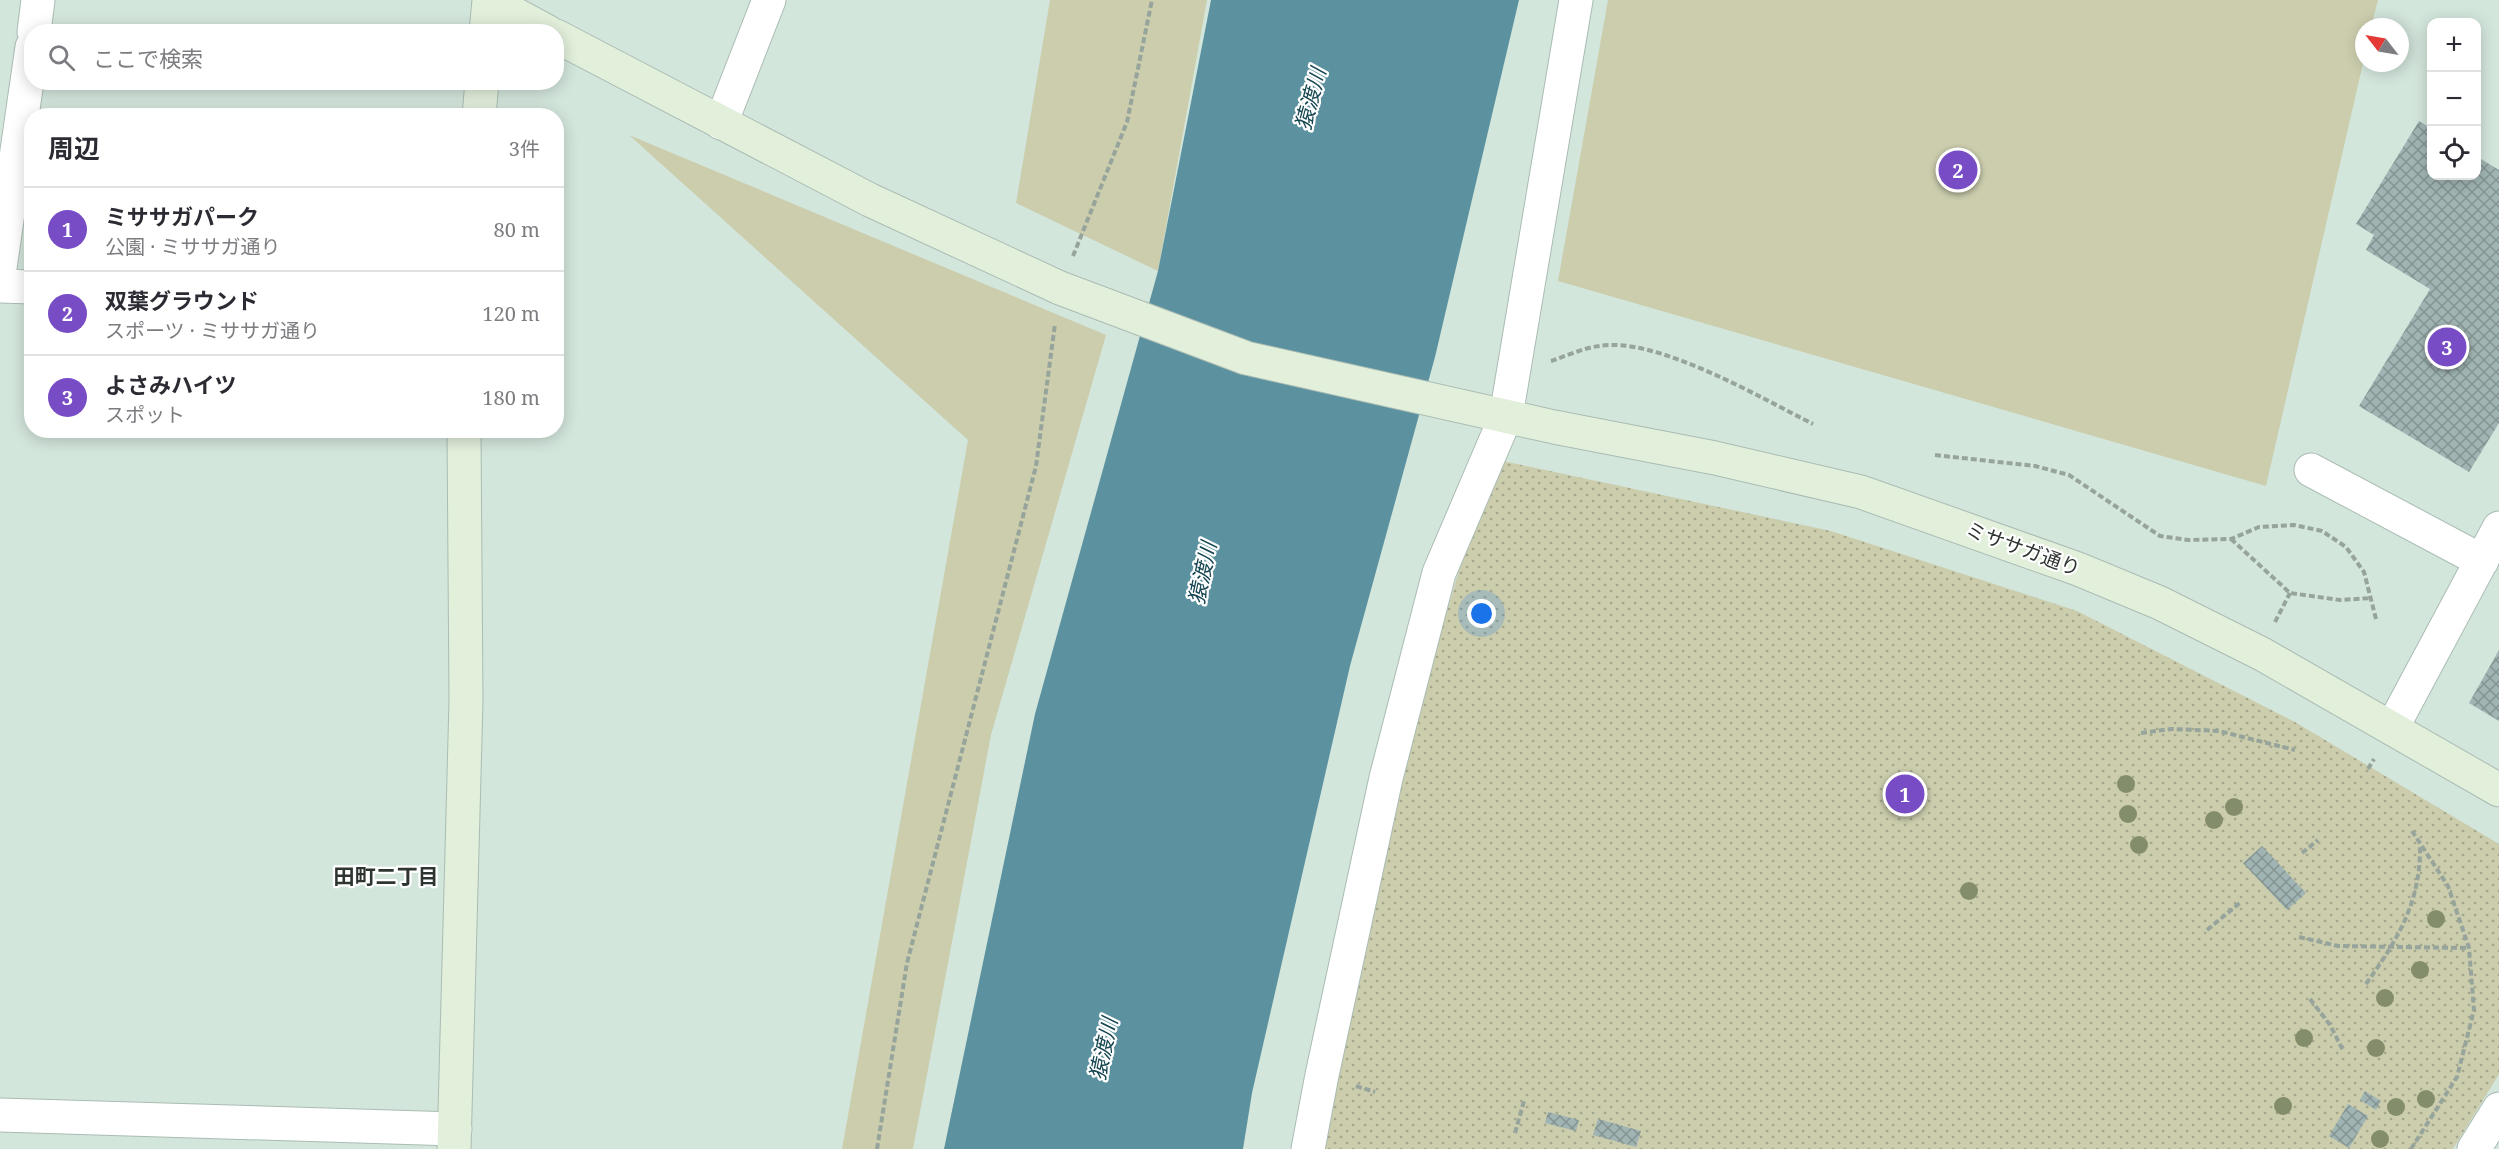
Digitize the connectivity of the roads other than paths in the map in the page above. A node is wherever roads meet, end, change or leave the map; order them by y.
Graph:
1 (38, 0) edge
2 (489, 0) edge
3 (769, 0) edge
4 (1576, 0) edge
5 (35, 24) edge
6 (487, 24) edge
7 (534, 24) edge
8 (564, 40) edge
9 (26, 90) edge
10 (481, 90) edge
11 (480, 108) edge
12 (721, 123) junction
13 (0, 268) edge
14 (0, 286) edge
15 (24, 287) edge
16 (1506, 416) junction
17 (464, 438) edge
18 (2311, 470) dead end
19 (2499, 528) edge
20 (2482, 561) junction
21 (2392, 728) junction
22 (2499, 790) edge
23 (2499, 1109) edge
24 (0, 1115) edge
25 (454, 1139) edge
26 (1308, 1149) edge
27 (2474, 1149) edge

1 - 5 street
2 - 6 street
2 - 7 street
3 - 12 street
4 - 16 street
8 - 12 street, ミササガ通り
9 - 13 street
10 - 11 street
12 - 16 street, ミササガ通り
14 - 15 street
16 - 21 street, ミササガ通り
16 - 26 street
17 - 25 street
18 - 20 street
19 - 20 street
20 - 21 street
21 - 22 street, ミササガ通り
23 - 27 street
24 - 25 street

